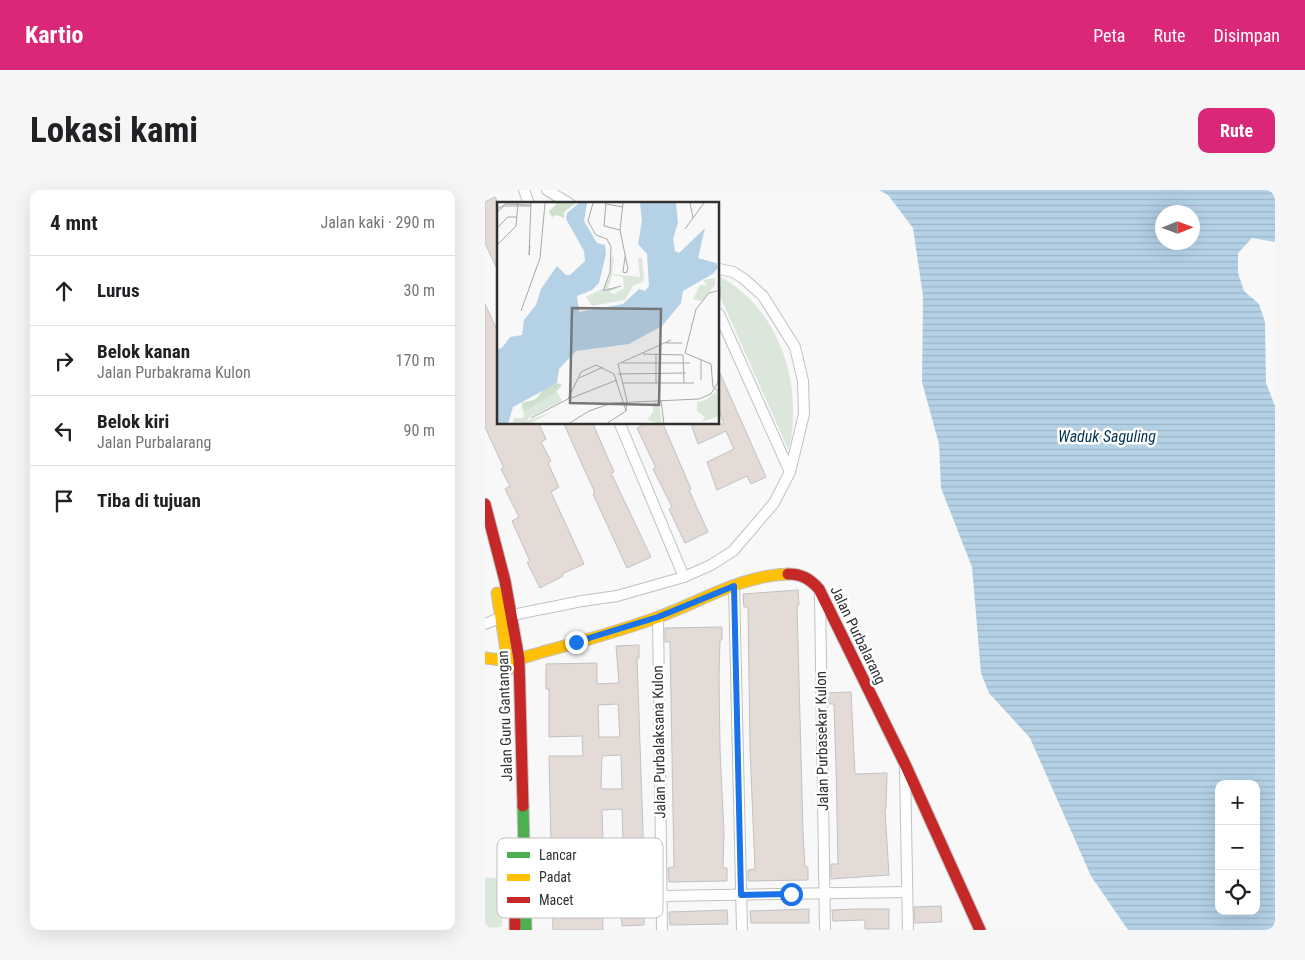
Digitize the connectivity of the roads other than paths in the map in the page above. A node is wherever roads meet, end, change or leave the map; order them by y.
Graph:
1 (523, 190) edge
2 (547, 190) edge
3 (528, 202) edge
4 (567, 202) edge
5 (720, 269) edge
6 (720, 316) edge
7 (621, 425) edge
8 (791, 472) junction
9 (485, 504) edge
10 (485, 533) edge
11 (684, 577) junction
12 (734, 586) junction
13 (819, 589) junction
14 (507, 615) junction
15 (658, 617) junction
16 (485, 624) edge
17 (485, 658) edge
18 (514, 660) junction
19 (905, 764) junction
20 (514, 838) edge
21 (522, 838) edge
22 (660, 838) edge
23 (907, 892) junction
24 (825, 893) junction
25 (741, 895) junction
26 (663, 896) edge
27 (742, 930) edge
28 (825, 930) edge
29 (908, 930) edge
30 (980, 930) edge

1 - 3 street
2 - 4 street
5 - 8 street
6 - 8 street
7 - 11 street
8 - 11 street
9 - 14 street, Jalan Guru Gantangan
10 - 14 street, Jalan Guru Gantangan
11 - 14 street
12 - 13 street, Jalan Purbalarang
12 - 15 street, Jalan Purbalarang
12 - 25 street
13 - 19 street, Jalan Purbalarang
13 - 24 street, Jalan Purbasekar Kulon
14 - 16 street
14 - 18 street, Jalan Guru Gantangan
15 - 18 street, Jalan Purbalarang
15 - 22 street, Jalan Purbalaksana Kulon
17 - 18 street
18 - 20 street, Jalan Guru Gantangan
18 - 21 street, Jalan Guru Gantangan
19 - 23 street
19 - 30 street, Jalan Purbalarang
23 - 24 street
23 - 29 street
24 - 25 street
24 - 28 street, Jalan Purbasekar Kulon
25 - 26 street
25 - 27 street

